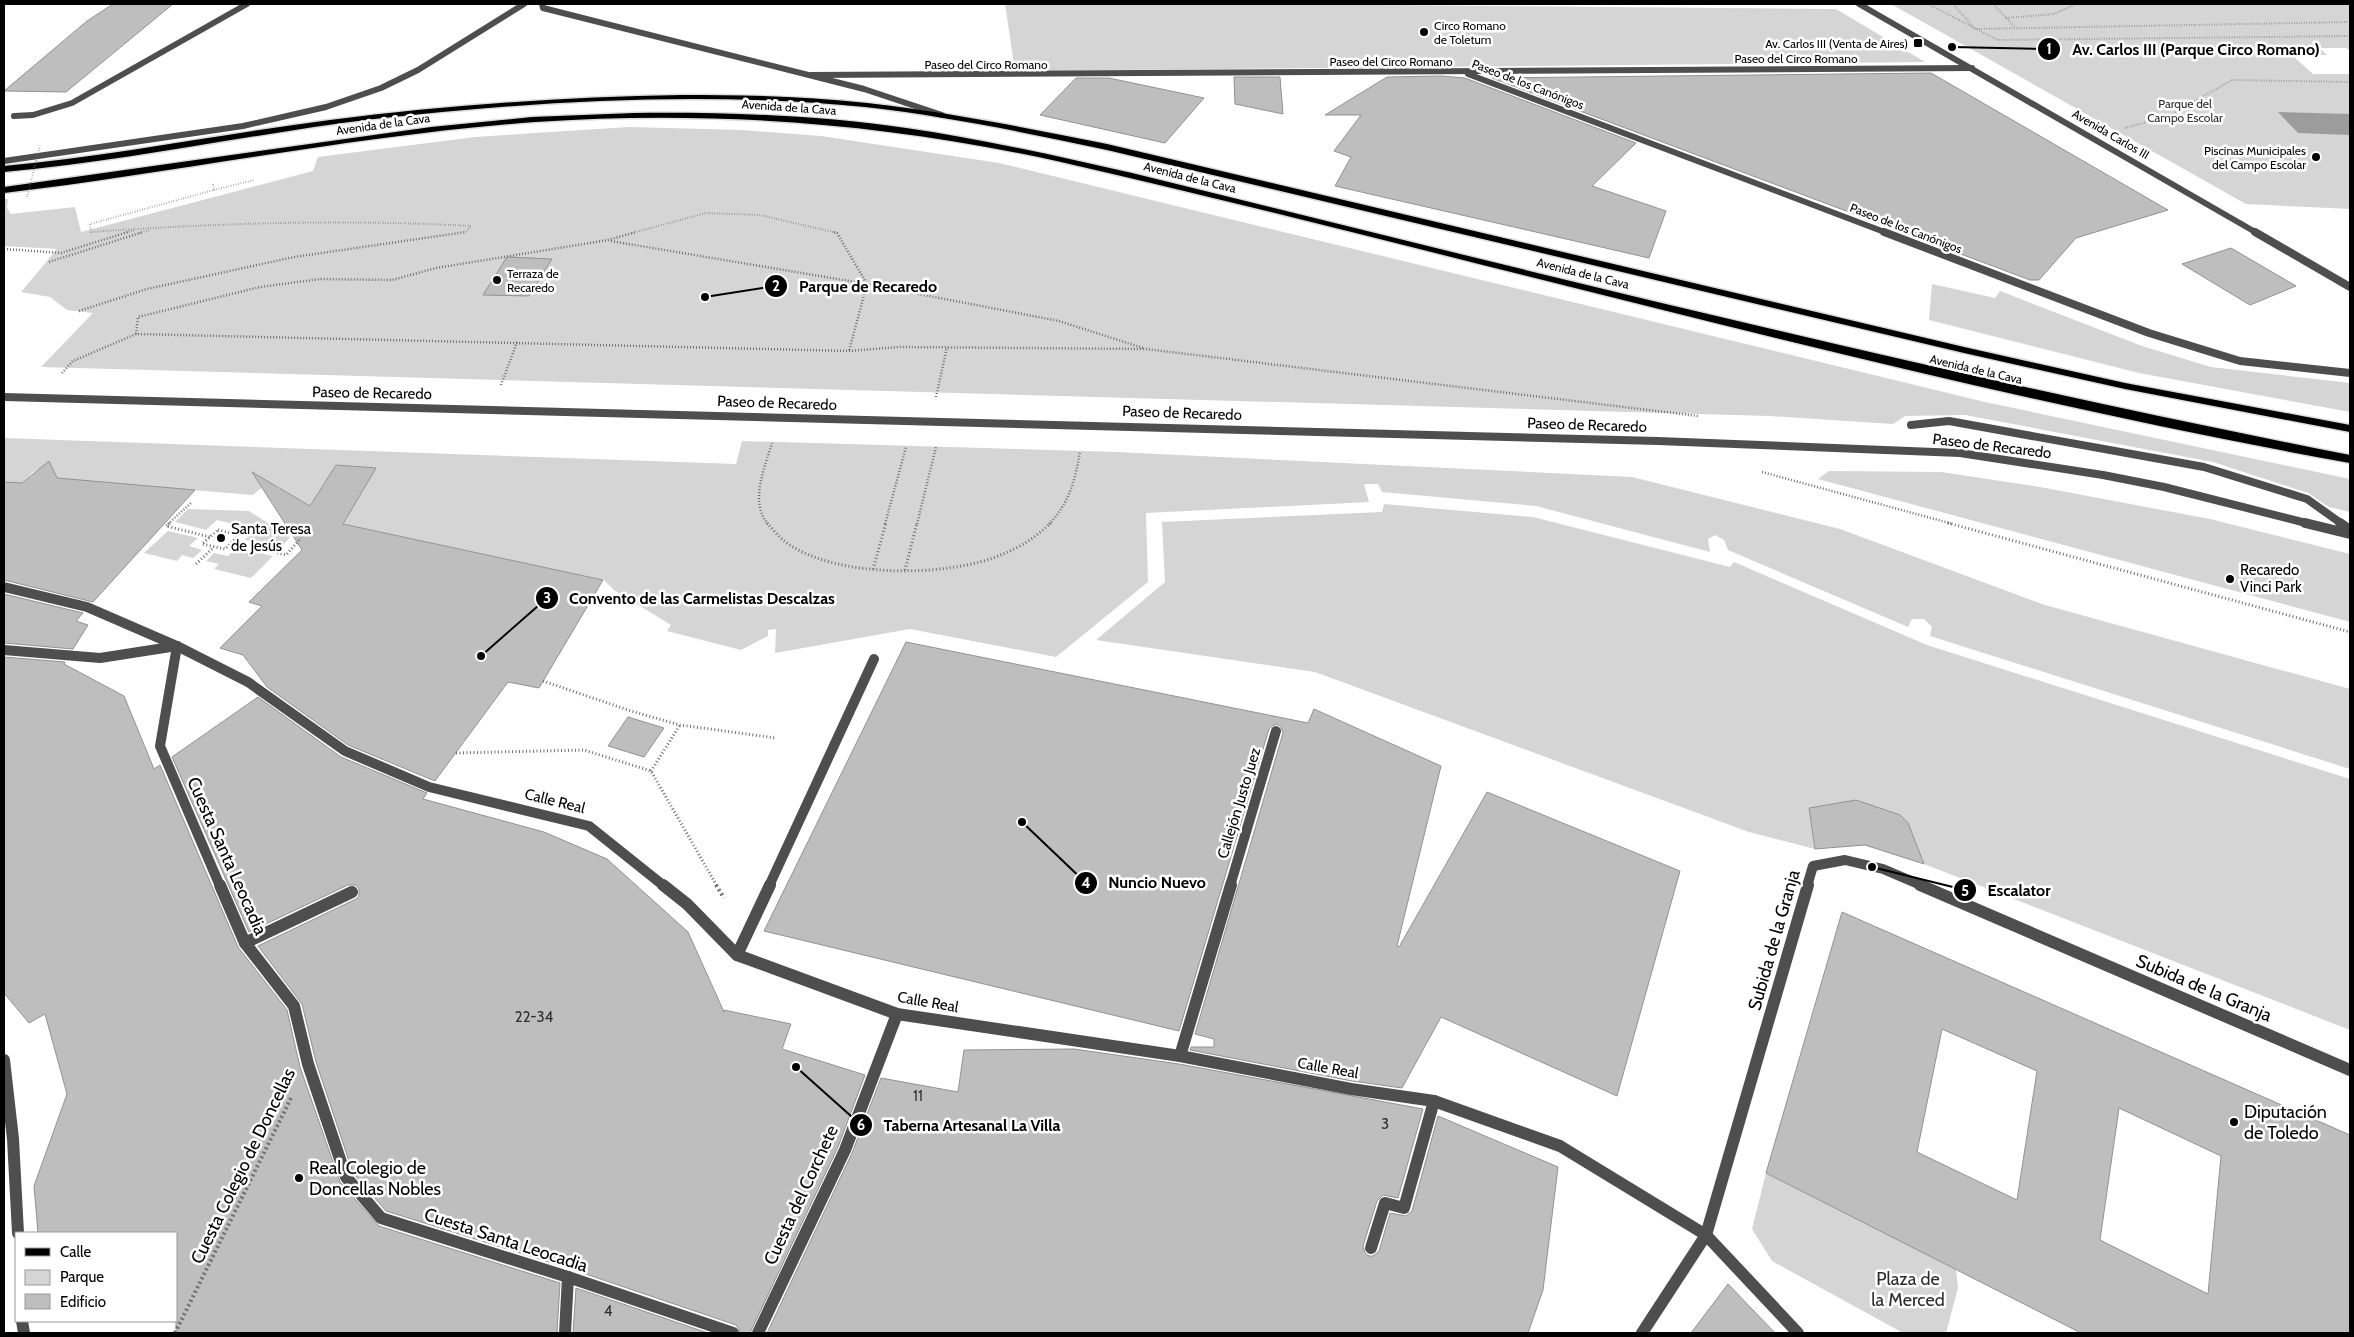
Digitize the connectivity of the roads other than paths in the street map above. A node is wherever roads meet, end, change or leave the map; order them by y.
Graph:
1 (247, 4) edge
2 (524, 4) edge
3 (542, 4) edge
4 (1859, 4) edge
5 (1972, 68) junction
6 (1462, 72) junction
7 (810, 75) junction
8 (942, 115) junction
9 (14, 116) dead end
10 (4, 161) edge
11 (4, 170) edge
12 (4, 190) edge
13 (2350, 287) edge
14 (2350, 373) edge
15 (4, 397) edge
16 (1911, 425) dead end
17 (2350, 430) edge
18 (2350, 459) edge
19 (2350, 530) edge
20 (2350, 534) edge
21 (4, 587) edge
22 (177, 646) junction
23 (4, 650) edge
24 (874, 659) dead end
25 (1276, 731) dead end
26 (352, 892) dead end
27 (245, 943) junction
28 (737, 955) junction
29 (897, 1014) junction
30 (1180, 1056) junction
31 (4, 1060) edge
32 (2350, 1070) edge
33 (1434, 1100) junction
34 (18, 1232) edge
35 (1706, 1235) junction
36 (1371, 1248) dead end
37 (568, 1277) junction
38 (565, 1333) edge
39 (733, 1333) edge
40 (758, 1333) edge
41 (1642, 1333) edge
42 (1798, 1333) edge

1 - 9 street
2 - 10 street, Avenida de la Cava
3 - 7 street
4 - 5 street, Avenida Carlos III
5 - 6 street, Paseo del Circo Romano
5 - 13 street, Avenida Carlos III
6 - 7 street, Paseo del Circo Romano
6 - 14 street, Paseo de los Canónigos
7 - 8 street
8 - 11 main road, Avenida de la Cava
8 - 17 main road, Avenida de la Cava
12 - 18 main road, Avenida de la Cava
15 - 20 street, Paseo de Recaredo
16 - 19 street
21 - 22 street, Calle Real
22 - 23 street
22 - 27 street, Cuesta Santa Leocadia
22 - 28 street, Calle Real
24 - 28 street
25 - 30 street, Callejón Justo Juez
26 - 27 street
27 - 37 street, Cuesta Santa Leocadia
28 - 29 street, Calle Real
29 - 30 street, Calle Real
29 - 40 street, Cuesta del Corchete
30 - 33 street, Calle Real
31 - 34 street
32 - 35 street, Subida de la Granja
33 - 35 street, Calle Real
33 - 36 street
35 - 41 street
35 - 42 street
37 - 38 street
37 - 39 street, Cuesta Santa Leocadia

